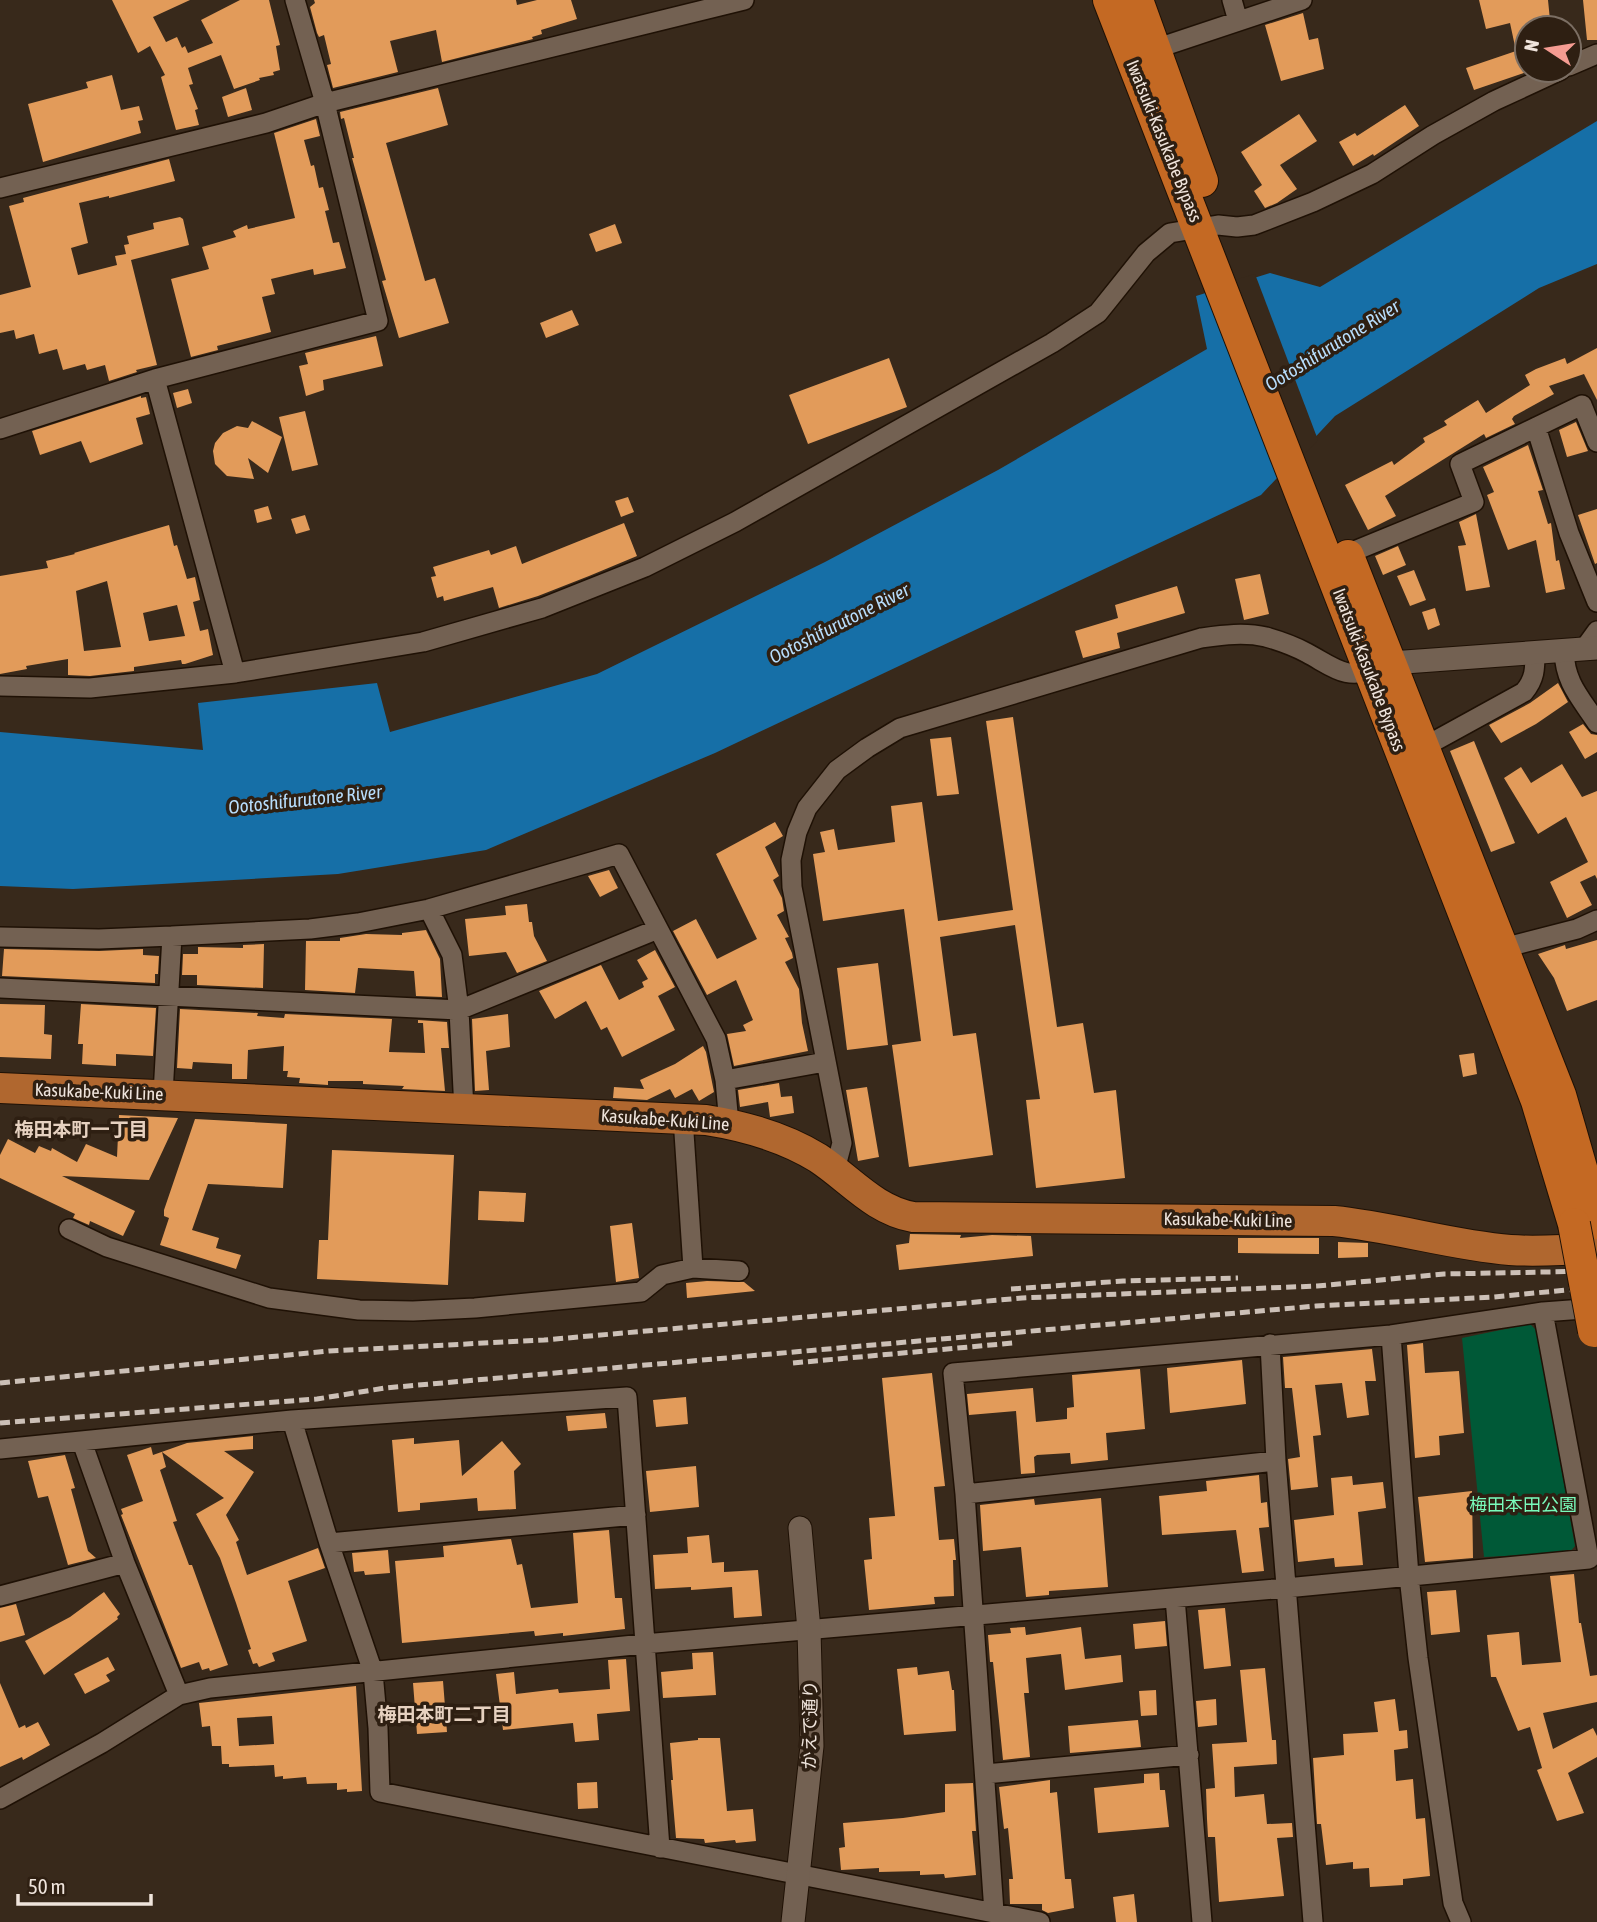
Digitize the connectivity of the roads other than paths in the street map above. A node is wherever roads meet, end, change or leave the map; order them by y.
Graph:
1 (295, 0) edge
2 (744, 0) edge
3 (1101, 0) edge
4 (1109, 0) edge
5 (1137, 0) edge
6 (1232, 0) edge
7 (1302, 0) edge
8 (1238, 22) junction
9 (1143, 53) junction
10 (1531, 84) edge
11 (325, 103) junction
12 (0, 188) edge
13 (1208, 226) junction
14 (155, 379) junction
15 (1536, 428) junction
16 (0, 429) edge
17 (1597, 442) edge
18 (1306, 476) junction
19 (1347, 554) junction
20 (1597, 602) edge
21 (1586, 645) edge
22 (1535, 652) junction
23 (1380, 667) junction
24 (234, 673) junction
25 (0, 686) edge
26 (1597, 723) edge
27 (1423, 747) junction
28 (429, 909) junction
29 (1597, 920) edge
30 (658, 929) junction
31 (172, 936) junction
32 (0, 937) edge
33 (1503, 948) junction
34 (0, 988) edge
35 (169, 996) junction
36 (459, 1010) junction
37 (825, 1062) junction
38 (725, 1080) junction
39 (0, 1088) edge
40 (163, 1094) junction
41 (464, 1110) junction
42 (683, 1118) junction
43 (729, 1124) junction
44 (835, 1170) junction
45 (1589, 1222) edge
46 (69, 1229) dead end
47 (1597, 1248) edge
48 (693, 1268) junction
49 (739, 1271) dead end
50 (1543, 1312) junction
51 (1596, 1329) edge
52 (1391, 1335) junction
53 (1270, 1344) junction
54 (292, 1420) junction
55 (82, 1442) junction
56 (0, 1449) edge
57 (1276, 1461) junction
58 (965, 1494) junction
59 (636, 1515) junction
60 (800, 1528) dead end
61 (330, 1543) junction
62 (125, 1563) junction
63 (1409, 1576) junction
64 (1286, 1588) junction
65 (0, 1596) edge
66 (1175, 1598) junction
67 (973, 1615) junction
68 (809, 1630) junction
69 (644, 1644) junction
70 (373, 1672) junction
71 (179, 1695) junction
72 (1189, 1755) junction
73 (985, 1773) junction
74 (0, 1798) edge
75 (660, 1848) junction
76 (799, 1873) junction
77 (994, 1912) junction
78 (793, 1922) edge
79 (1040, 1922) edge
80 (1202, 1922) edge
81 (1313, 1922) edge
82 (1461, 1922) edge

1 - 11 street
2 - 11 street
3 - 9 highway
4 - 9 highway, Iwatsuki-Kasukabe Bypass
5 - 9 highway, Iwatsuki-Kasukabe Bypass
6 - 8 street
7 - 8 street
8 - 9 street
9 - 13 highway, Iwatsuki-Kasukabe Bypass
10 - 13 street
11 - 12 street
11 - 14 street
13 - 18 highway, Iwatsuki-Kasukabe Bypass
13 - 24 street
14 - 16 street
14 - 24 street
15 - 17 street
15 - 19 street
15 - 20 street
18 - 19 highway, Iwatsuki-Kasukabe Bypass
18 - 23 highway, Iwatsuki-Kasukabe Bypass
19 - 23 highway, Iwatsuki-Kasukabe Bypass
21 - 22 street
21 - 26 street
22 - 23 street
22 - 27 street
23 - 27 highway, Iwatsuki-Kasukabe Bypass
23 - 37 street
23 - 45 highway, Iwatsuki-Kasukabe Bypass
24 - 25 street
27 - 33 highway, Iwatsuki-Kasukabe Bypass
28 - 30 street
28 - 31 street
28 - 36 street
29 - 33 street
30 - 36 street
30 - 38 street
31 - 32 street
31 - 35 street
33 - 45 highway, Iwatsuki-Kasukabe Bypass
34 - 35 street
35 - 36 street
35 - 40 street
36 - 41 street
37 - 38 street
37 - 44 street
38 - 43 street
39 - 40 main road, Kasukabe-Kuki Line
40 - 41 main road, Kasukabe-Kuki Line
41 - 42 main road, Kasukabe-Kuki Line
42 - 43 main road, Kasukabe-Kuki Line
42 - 48 street
43 - 44 main road, Kasukabe-Kuki Line
44 - 47 main road, Kasukabe-Kuki Line
45 - 51 highway, Iwatsuki-Kasukabe Bypass, bridge
46 - 48 street
48 - 49 street
50 - 51 street
50 - 52 street
50 - 63 street
52 - 53 street
52 - 63 street
53 - 57 street
53 - 58 street
54 - 55 street
54 - 59 street
54 - 61 street
55 - 56 street
55 - 62 street
57 - 58 street
57 - 64 street
58 - 67 street
59 - 61 street
59 - 69 street
60 - 68 street, かえで通り
61 - 70 street
62 - 65 street
62 - 71 street
63 - 64 street
63 - 82 street
64 - 66 street
64 - 81 street
66 - 67 street
66 - 72 street
67 - 68 street
67 - 73 street
68 - 69 street
68 - 76 street, かえで通り
69 - 70 street
69 - 75 street
70 - 71 street
70 - 75 street
71 - 74 street
72 - 73 street
72 - 80 street
73 - 77 street
75 - 76 street
76 - 77 street
76 - 78 street, かえで通り
77 - 79 street

